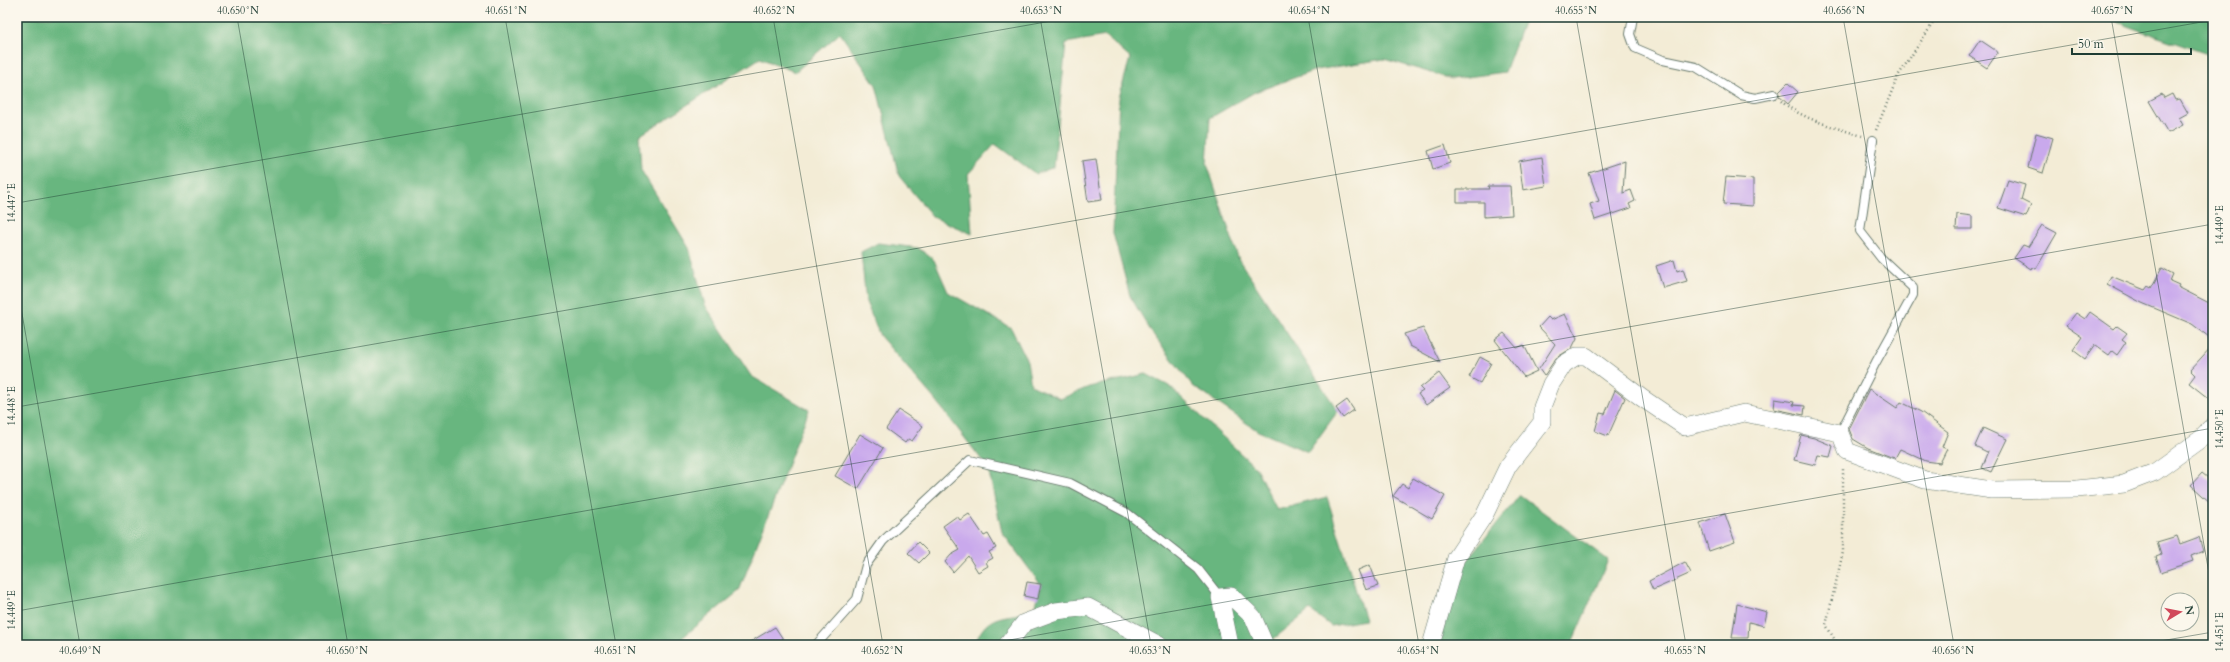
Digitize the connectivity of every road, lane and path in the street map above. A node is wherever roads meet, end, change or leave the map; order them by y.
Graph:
1 (1633, 17) edge
2 (1937, 17) edge
3 (1774, 94) joint
4 (1873, 140) junction
5 (2213, 426) edge
6 (1840, 433) junction
7 (1847, 450) junction
8 (1220, 597) junction
9 (816, 645) edge
10 (1007, 645) edge
11 (1159, 645) edge
12 (1230, 645) edge
13 (1265, 645) edge
14 (1432, 645) edge
15 (1838, 645) edge

1 - 3 lane
2 - 4 path
3 - 4 path
4 - 6 lane
5 - 7 street
6 - 7 street
6 - 14 street
7 - 15 path
8 - 9 lane
8 - 12 street
8 - 13 street
10 - 11 street

